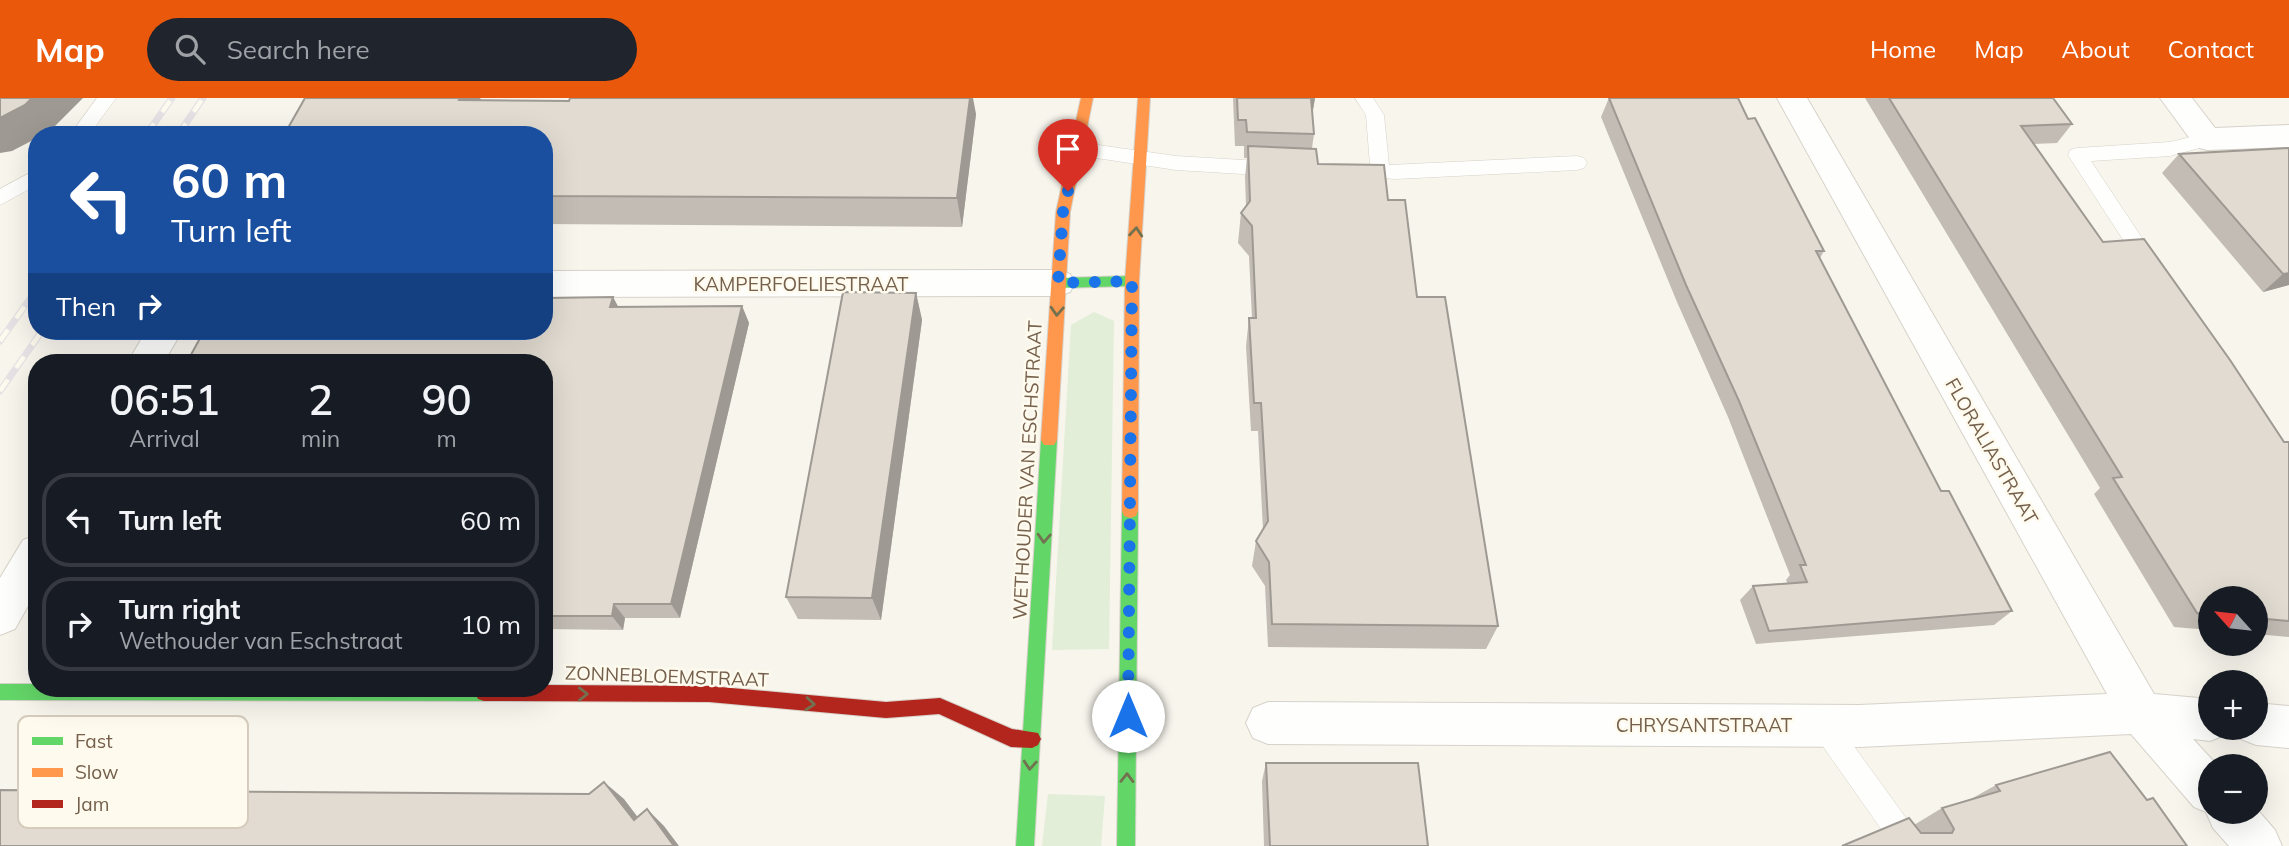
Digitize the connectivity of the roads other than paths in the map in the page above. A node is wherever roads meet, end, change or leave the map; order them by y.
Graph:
1 (107, 98) edge
2 (1087, 98) edge
3 (1144, 98) edge
4 (1364, 98) edge
5 (1791, 98) edge
6 (2175, 98) edge
7 (86, 126) edge
8 (2289, 136) edge
9 (2207, 139) junction
10 (1077, 149) junction
11 (1142, 162) junction
12 (1577, 163) dead end
13 (1296, 170) edge
14 (1338, 171) edge
15 (1380, 172) junction
16 (28, 181) edge
17 (0, 198) edge
18 (2136, 244) edge
19 (1132, 281) junction
20 (1058, 283) junction
21 (553, 285) edge
22 (28, 568) edge
23 (0, 616) edge
24 (0, 692) edge
25 (28, 692) edge
26 (553, 694) edge
27 (2141, 713) junction
28 (2198, 719) edge
29 (1268, 723) dead end
30 (2268, 725) edge
31 (1825, 726) junction
32 (2289, 727) edge
33 (1032, 739) junction
34 (2198, 777) edge
35 (2240, 824) edge
36 (1025, 846) edge
37 (1126, 846) edge
38 (1909, 846) edge
39 (2259, 846) edge

1 - 7 lane
2 - 10 street, WETHOUDER VAN ESCHSTRAAT
3 - 11 street
4 - 15 lane
5 - 27 street, FLORALIASTRAAT
6 - 9 street
8 - 9 street
9 - 18 lane
10 - 11 lane
10 - 20 street, WETHOUDER VAN ESCHSTRAAT
11 - 13 lane
19 -> 11 street
12 - 15 lane
14 - 15 lane
16 - 17 lane
19 - 20 street
37 -> 19 street
20 - 21 street, KAMPERFOELIESTRAAT
20 -> 33 street, WETHOUDER VAN ESCHSTRAAT
22 - 23 street
24 -> 25 street, ZONNEBLOEMSTRAAT
26 -> 33 street, ZONNEBLOEMSTRAAT
27 - 28 street, CHRYSANTSTRAAT
27 - 31 street, CHRYSANTSTRAAT
27 - 34 street, FLORALIASTRAAT
29 - 31 street, CHRYSANTSTRAAT
30 - 32 street
31 - 38 lane
33 -> 36 street, WETHOUDER VAN ESCHSTRAAT
35 - 39 street

